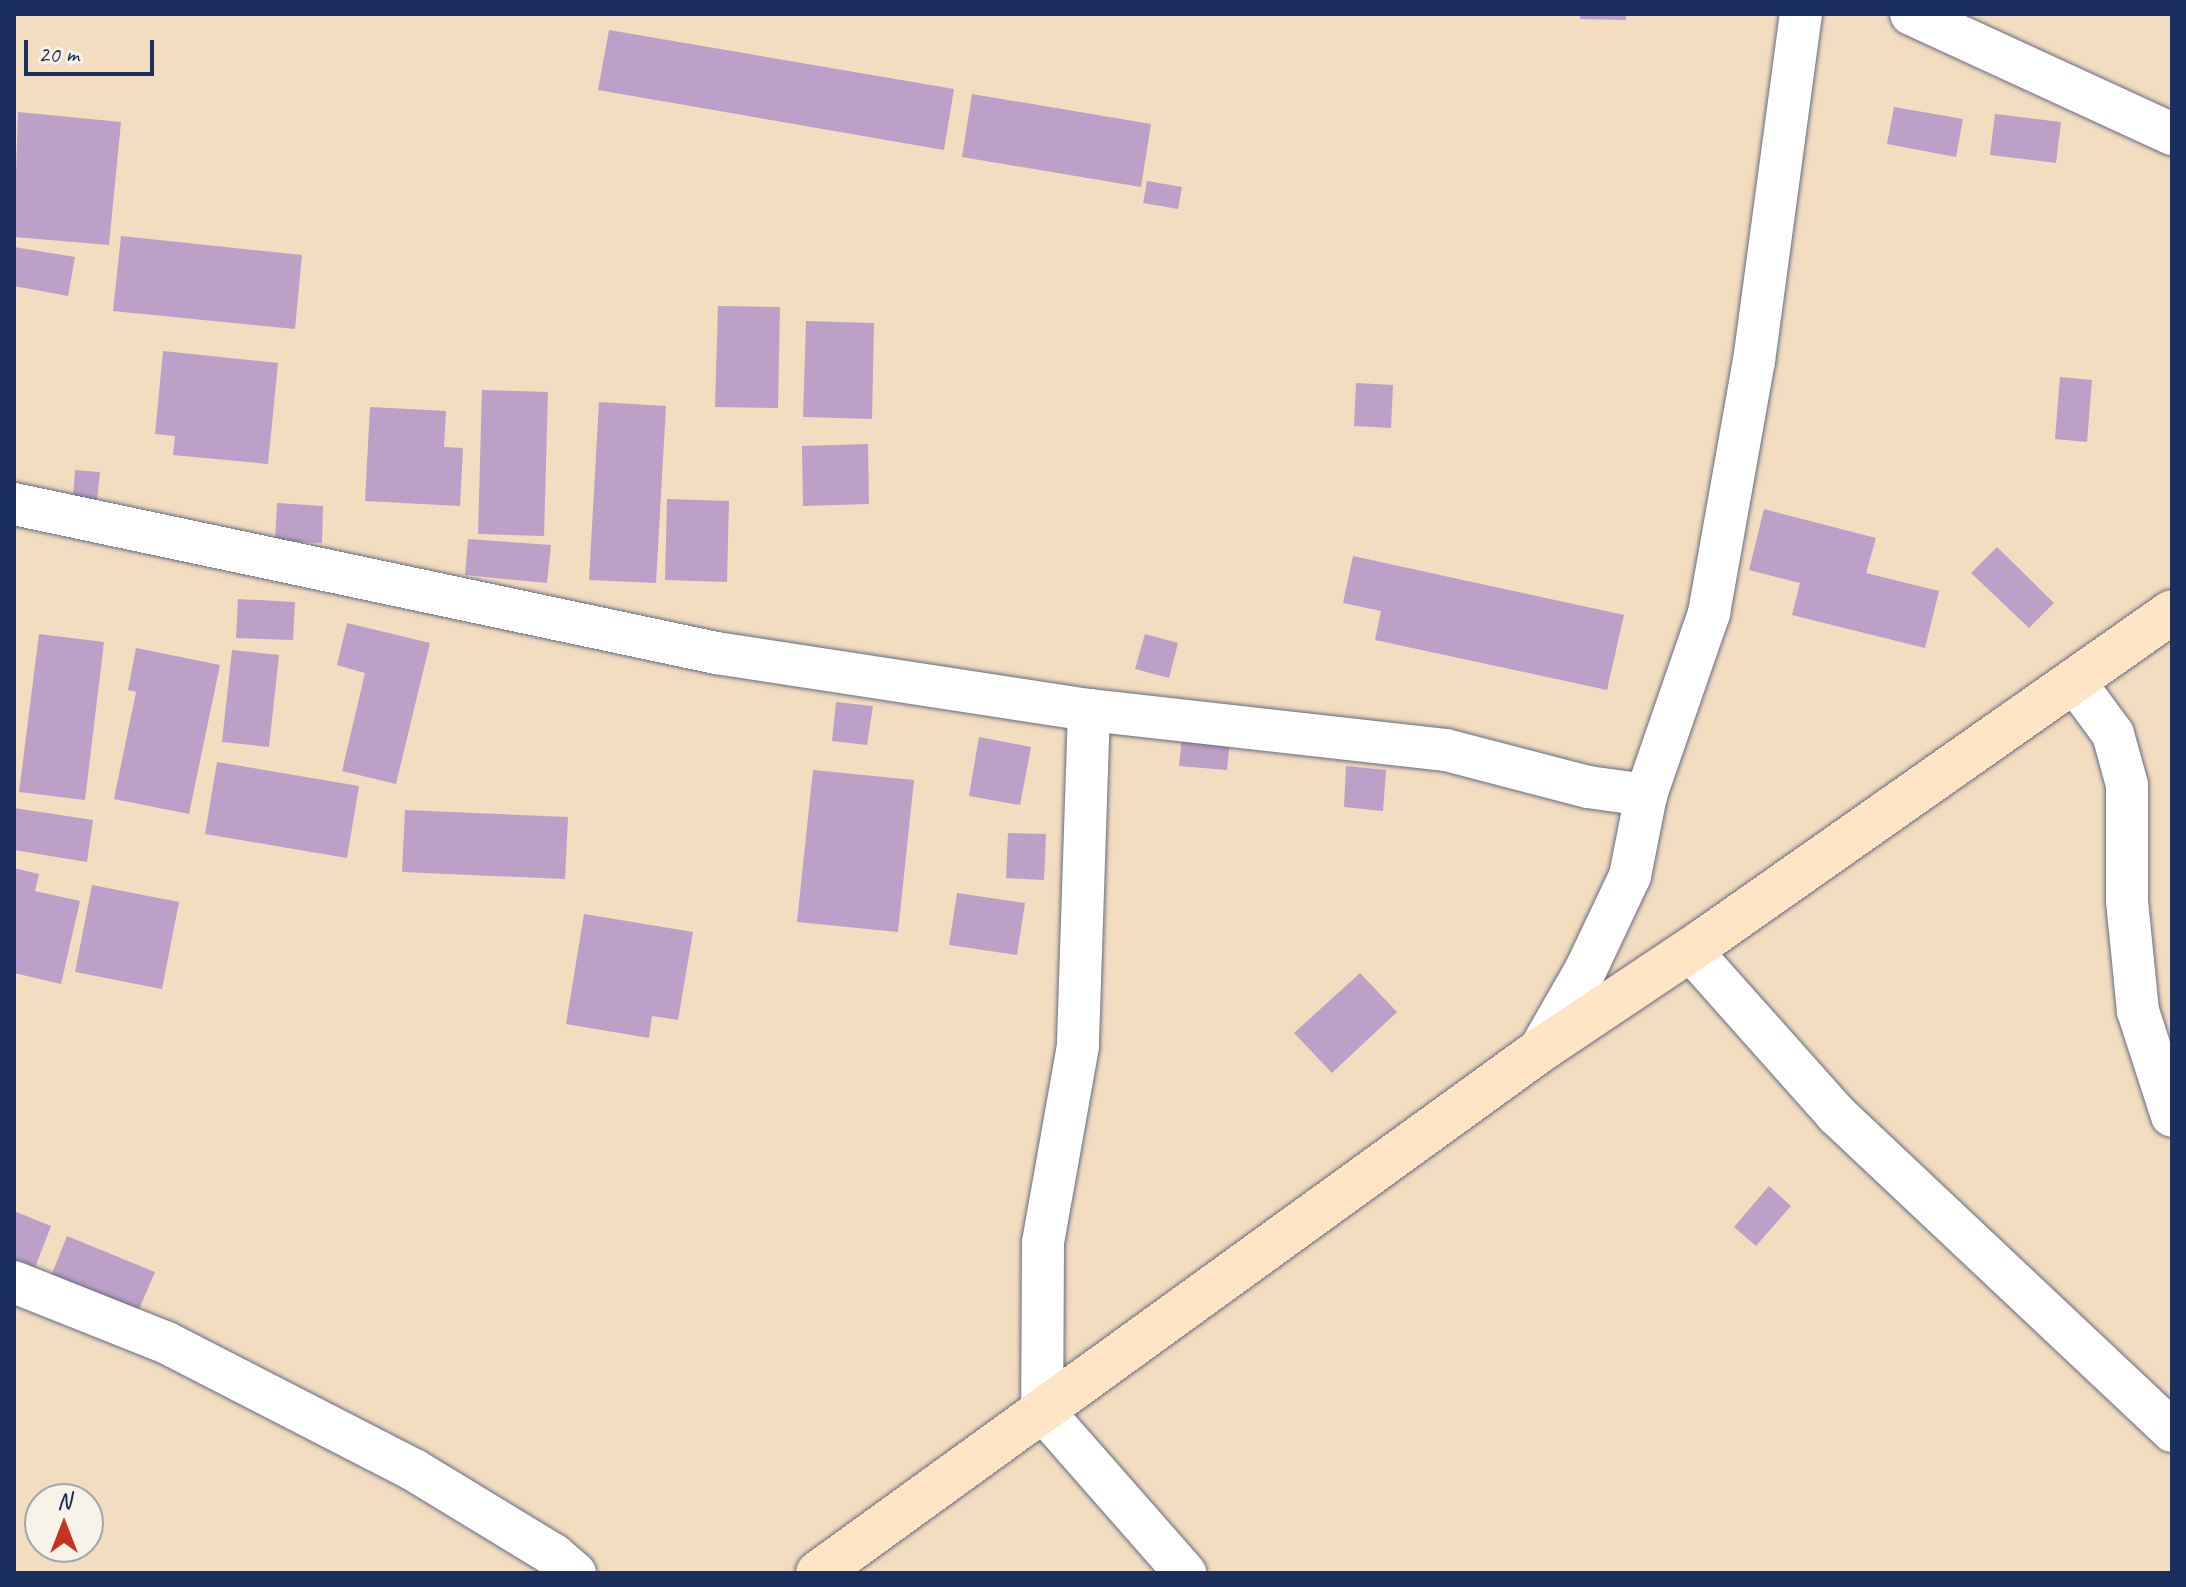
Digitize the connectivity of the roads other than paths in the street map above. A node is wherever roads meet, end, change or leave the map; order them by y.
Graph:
1 (1801, 14) edge
2 (1911, 14) edge
3 (2172, 134) edge
4 (14, 504) edge
5 (2172, 612) edge
6 (2074, 681) junction
7 (1089, 710) junction
8 (1646, 795) junction
9 (1690, 950) junction
10 (1539, 1051) junction
11 (2172, 1116) edge
12 (14, 1282) edge
13 (1042, 1410) junction
14 (2172, 1431) edge
15 (575, 1573) edge
16 (818, 1573) edge
17 (1185, 1573) edge

1 - 8 street
2 - 3 street
4 - 7 street
5 - 6 street
6 - 9 street
6 - 11 street
7 - 8 street
7 - 13 street
8 - 10 street
9 - 10 street
9 - 14 street
10 - 13 street
12 - 15 street
13 - 16 street
13 - 17 street

